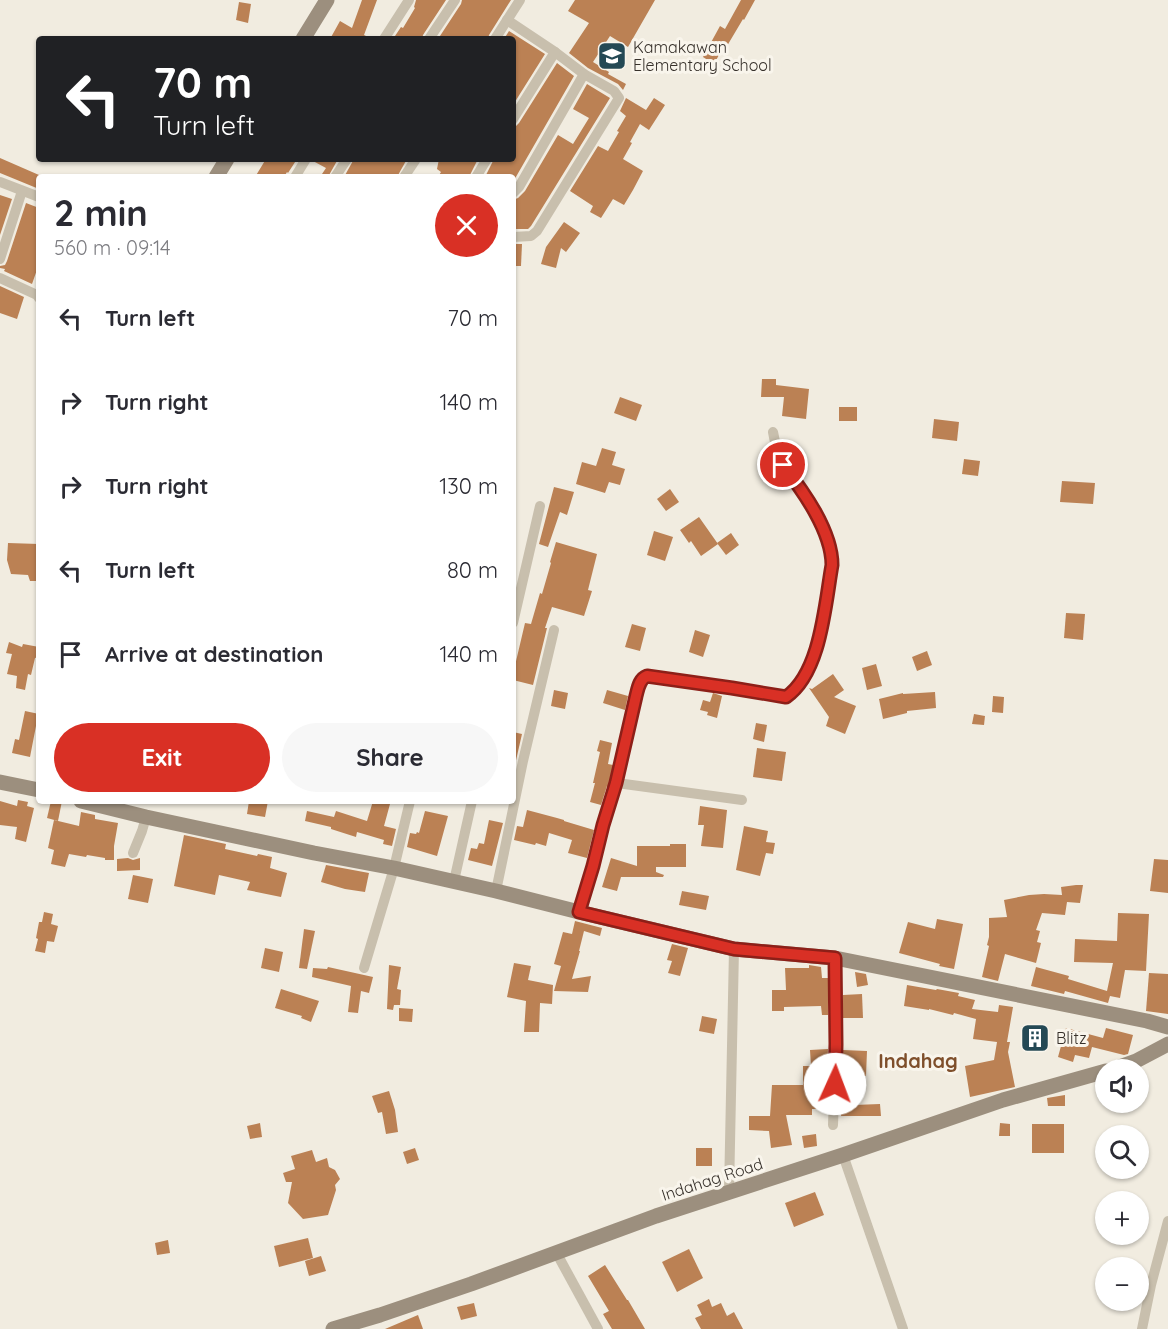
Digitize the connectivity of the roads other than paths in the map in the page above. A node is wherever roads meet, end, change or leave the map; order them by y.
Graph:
1 (327, 0) edge
2 (409, 0) edge
3 (455, 0) edge
4 (520, 0) edge
5 (507, 20) junction
6 (305, 36) edge
7 (386, 36) edge
8 (431, 36) edge
9 (497, 36) edge
10 (555, 52) junction
11 (584, 74) junction
12 (516, 113) edge
13 (0, 182) edge
14 (516, 190) edge
15 (22, 191) junction
16 (36, 195) edge
17 (516, 237) edge
18 (0, 259) edge
19 (0, 278) edge
20 (36, 294) edge
21 (773, 432) dead end
22 (540, 506) dead end
23 (516, 610) edge
24 (554, 630) dead end
25 (0, 782) edge
26 (616, 783) junction
27 (36, 789) edge
28 (516, 795) edge
29 (742, 800) dead end
30 (106, 804) edge
31 (409, 804) edge
32 (471, 804) edge
33 (514, 804) edge
34 (122, 806) edge
35 (146, 817) junction
36 (133, 854) dead end
37 (394, 868) junction
38 (454, 881) junction
39 (496, 891) junction
40 (579, 912) junction
41 (734, 949) junction
42 (835, 958) junction
43 (364, 968) dead end
44 (1168, 1027) edge
45 (1168, 1044) edge
46 (1140, 1059) edge
47 (1095, 1074) edge
48 (833, 1125) dead end
49 (843, 1155) junction
50 (729, 1192) junction
51 (1168, 1221) edge
52 (556, 1251) junction
53 (333, 1329) edge
54 (598, 1329) edge
55 (903, 1329) edge
56 (1142, 1329) edge

1 - 6 main road
2 - 7 street
3 - 8 street
4 - 5 street
5 - 9 street
5 - 10 street
10 - 11 street
10 - 12 street
11 - 14 street
11 - 17 street
13 - 15 street
15 - 16 street
15 - 18 street
19 - 20 street
21 - 26 street
22 - 23 street
24 - 28 street
25 - 27 main road
26 - 29 street
26 - 40 street
30 - 34 main road
31 - 37 street
32 - 38 street
33 - 39 street
34 - 35 main road
35 - 36 street
35 - 37 main road
37 - 38 main road
37 - 43 street
38 - 39 main road
39 - 40 main road
40 - 41 main road
41 - 42 main road
41 - 50 street
42 - 44 main road
42 - 48 street
45 - 46 main road
47 - 49 main road, Indahag Road
49 - 50 main road, Indahag Road
49 - 55 street
50 - 52 main road, Indahag Road
51 - 56 street
52 - 53 main road, Indahag Road
52 - 54 street

